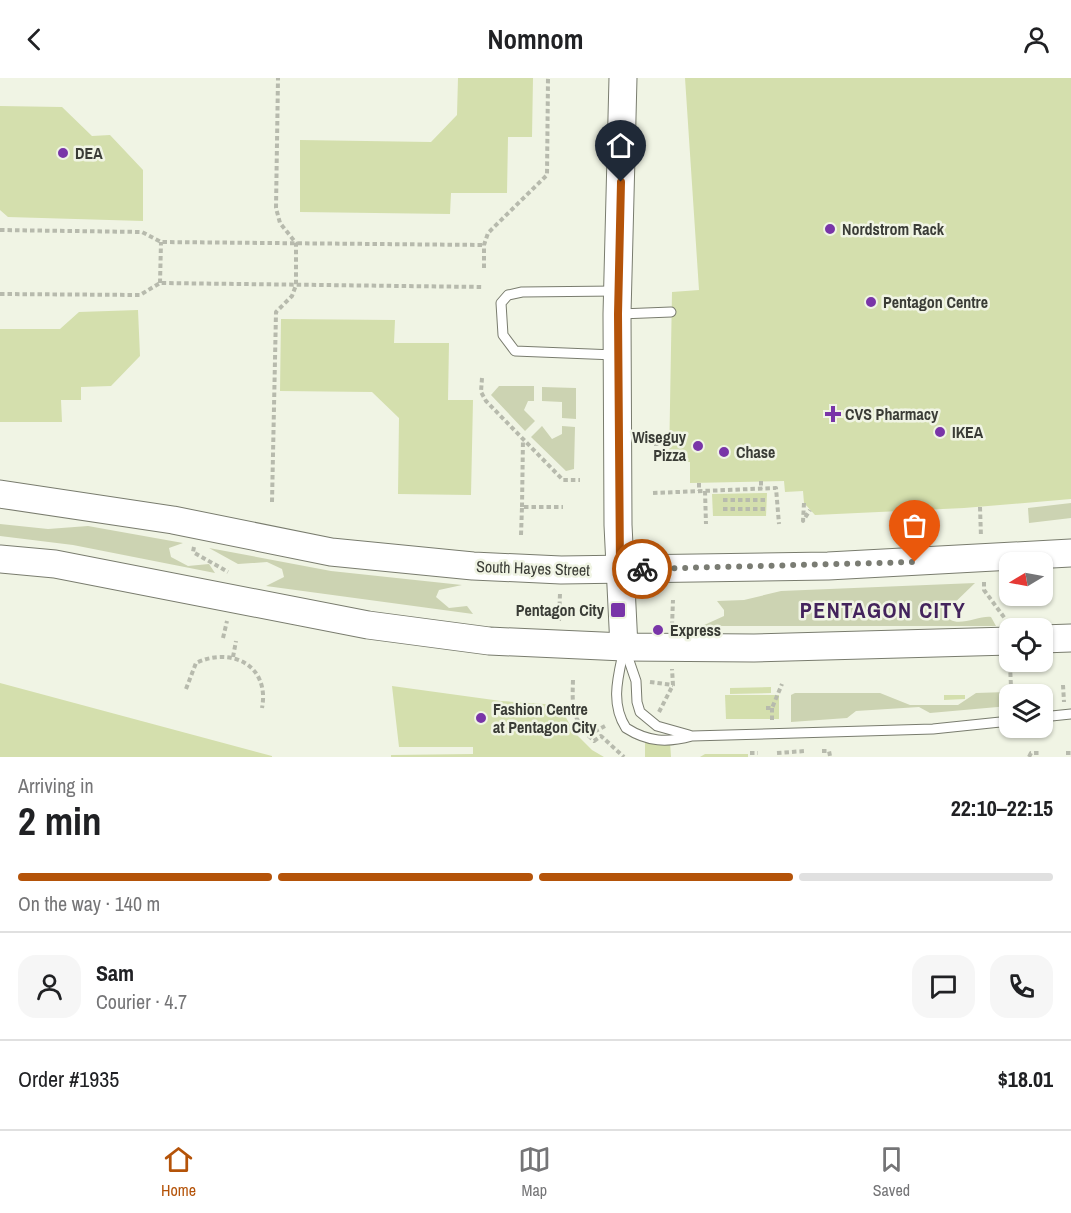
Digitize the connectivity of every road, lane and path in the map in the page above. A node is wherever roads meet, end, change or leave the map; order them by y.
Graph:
1 (278, 78) edge
2 (548, 78) edge
3 (623, 78) edge
4 (0, 230) edge
5 (161, 242) junction
6 (296, 243) junction
7 (484, 245) junction
8 (484, 268) dead end
9 (160, 283) junction
10 (296, 285) junction
11 (484, 287) dead end
12 (0, 294) edge
13 (618, 302) junction
14 (671, 312) dead end
15 (618, 355) junction
16 (482, 378) dead end
17 (523, 439) junction
18 (654, 444) dead end
19 (669, 444) dead end
20 (580, 480) dead end
21 (761, 481) dead end
22 (699, 483) dead end
23 (761, 489) junction
24 (699, 491) junction
25 (705, 491) junction
26 (653, 493) dead end
27 (0, 494) edge
28 (723, 500) dead end
29 (767, 500) dead end
30 (272, 502) dead end
31 (804, 503) dead end
32 (522, 507) junction
33 (563, 507) dead end
34 (980, 507) dead end
35 (723, 509) dead end
36 (767, 509) dead end
37 (810, 510) dead end
38 (706, 524) dead end
39 (779, 524) dead end
40 (521, 535) dead end
41 (194, 545) dead end
42 (982, 547) dead end
43 (1071, 553) edge
44 (0, 559) edge
45 (620, 569) junction
46 (237, 577) dead end
47 (984, 582) dead end
48 (560, 589) dead end
49 (673, 600) dead end
50 (1005, 618) edge
51 (228, 620) dead end
52 (559, 621) dead end
53 (672, 629) dead end
54 (223, 638) dead end
55 (1071, 638) edge
56 (1053, 639) edge
57 (236, 641) dead end
58 (999, 645) edge
59 (624, 647) junction
60 (233, 657) junction
61 (672, 669) dead end
62 (573, 680) dead end
63 (650, 682) dead end
64 (782, 684) dead end
65 (673, 685) junction
66 (1064, 685) dead end
67 (186, 688) dead end
68 (1064, 703) dead end
69 (262, 708) dead end
70 (766, 708) dead end
71 (772, 708) junction
72 (1071, 714) edge
73 (657, 716) dead end
74 (1053, 716) edge
75 (999, 722) edge
76 (772, 724) dead end
77 (604, 726) dead end
78 (588, 735) junction
79 (692, 736) junction
80 (752, 750) dead end
81 (805, 751) dead end
82 (822, 751) dead end
83 (758, 753) dead end
84 (777, 753) dead end
85 (1040, 753) dead end
86 (830, 756) edge
87 (624, 757) edge
88 (1029, 757) edge

1 - 6 path
2 - 7 path
3 - 13 main road
4 - 5 path
5 - 6 path
5 - 9 path
6 - 7 path
6 - 10 path
7 - 8 path
9 - 10 path
9 - 12 path
10 - 11 path
10 - 30 path
13 - 14 lane
13 - 15 main road
13 - 15 lane
15 - 45 main road
16 - 17 path
17 - 20 path
17 - 32 path
18 - 19 path
21 - 23 path
22 - 24 path
23 - 25 path
23 - 39 path
24 - 25 path
24 - 26 path
25 - 38 path
27 - 45 main road, South Hayes Street
28 - 29 path
31 - 37 path
32 - 33 path
32 - 40 path
34 - 42 path
35 - 36 path
41 - 46 path
43 - 45 main road, South Hayes Street
44 - 59 main road
45 - 59 main road
47 - 50 path
48 - 52 path
49 - 53 path
51 - 54 path
55 - 56 main road
57 - 60 path
58 - 59 main road
59 - 79 lane
59 - 79 lane
60 - 67 path
60 - 69 path
61 - 65 path
62 - 78 path
63 - 65 path
64 - 71 path
65 - 73 path
66 - 68 path
70 - 71 path
71 - 76 path
72 - 74 lane
75 - 79 lane
77 - 78 path
78 - 87 path
80 - 83 path
81 - 84 path
82 - 86 path
85 - 88 path

